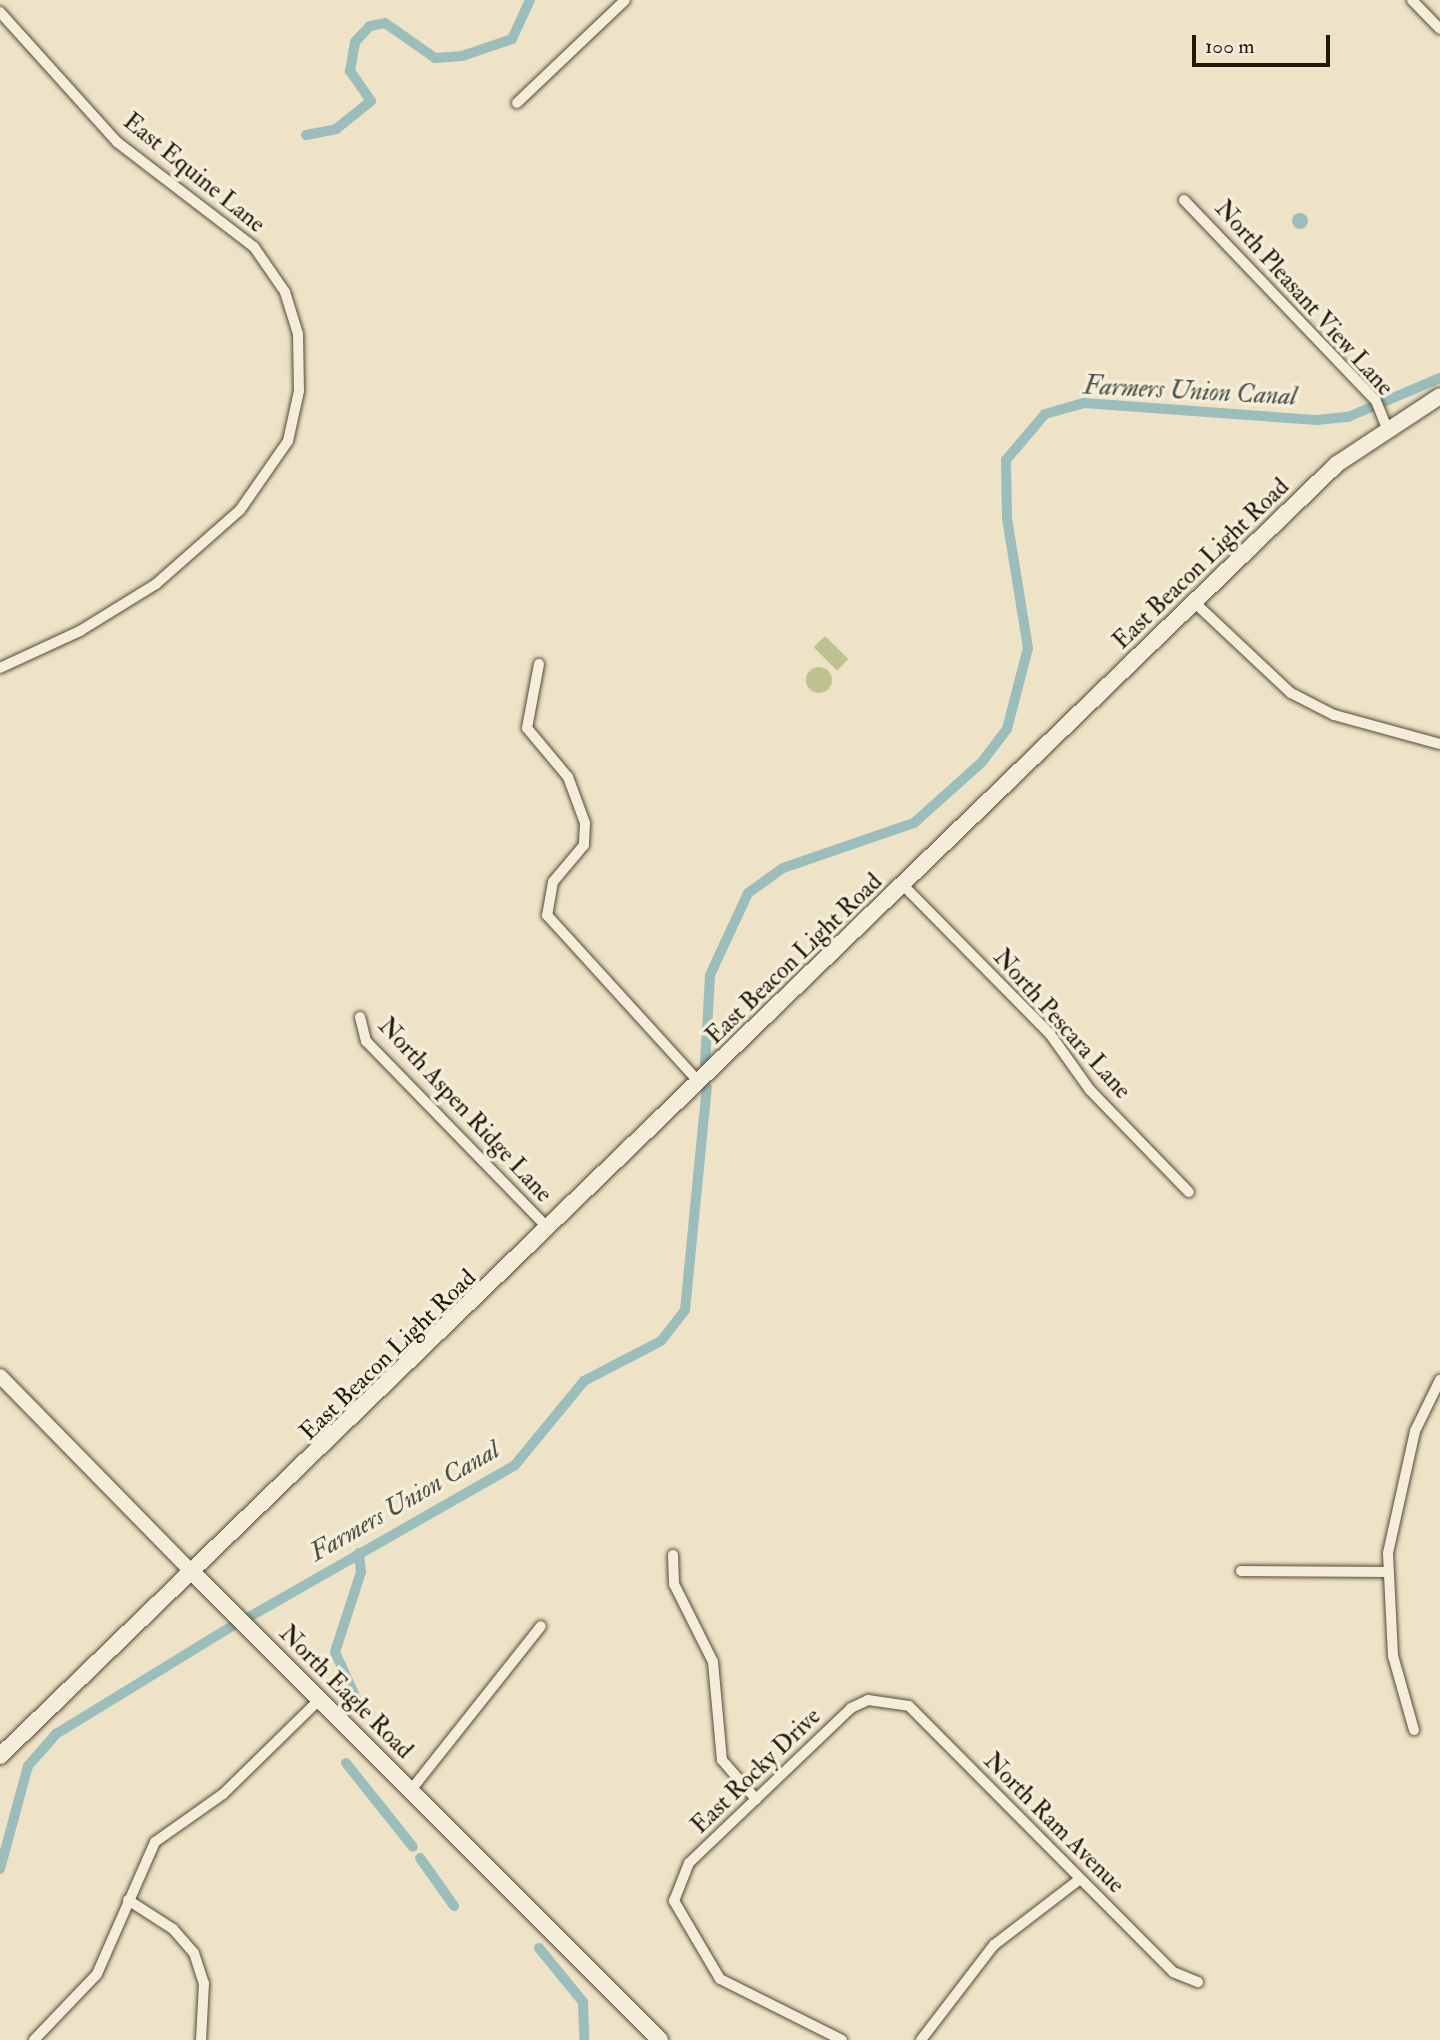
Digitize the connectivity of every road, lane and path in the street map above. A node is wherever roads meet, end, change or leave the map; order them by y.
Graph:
1 (625, 0) edge
2 (1412, 0) edge
3 (0, 12) edge
4 (1440, 29) edge
5 (517, 103) dead end
6 (1184, 200) dead end
7 (1440, 396) edge
8 (1387, 428) junction
9 (1194, 603) junction
10 (539, 664) dead end
11 (0, 668) edge
12 (1440, 744) edge
13 (903, 885) junction
14 (360, 1017) dead end
15 (700, 1083) junction
16 (1189, 1192) dead end
17 (550, 1229) junction
18 (0, 1376) edge
19 (1440, 1380) edge
20 (673, 1555) dead end
21 (191, 1571) junction
22 (1241, 1571) dead end
23 (1387, 1572) junction
24 (541, 1626) dead end
25 (878, 1698) joint
26 (320, 1699) junction
27 (1414, 1730) dead end
28 (0, 1756) edge
29 (411, 1790) junction
30 (756, 1799) junction
31 (1080, 1879) junction
32 (128, 1900) junction
33 (1198, 1982) dead end
34 (34, 2040) edge
35 (201, 2040) edge
36 (660, 2040) edge
37 (842, 2040) edge
38 (921, 2040) edge

1 - 5 street
2 - 4 street
3 - 11 street, East Equine Lane
6 - 8 street, North Pleasant View Lane
7 - 8 main road, East Beacon Light Road
8 - 9 main road, East Beacon Light Road
9 - 12 street
9 - 13 main road, East Beacon Light Road
10 - 15 street
13 - 15 main road, East Beacon Light Road
13 - 16 street, North Pescara Lane
14 - 17 street, North Aspen Ridge Lane
15 - 17 main road, East Beacon Light Road
17 - 21 main road, East Beacon Light Road
18 - 21 street, North Eagle Road
19 - 23 street
20 - 30 street
21 - 26 main road, North Eagle Road
21 - 28 main road, East Beacon Light Road
22 - 23 street
23 - 27 street
24 - 29 street
25 - 30 street, East Rocky Drive
25 - 31 street, North Ram Avenue
26 - 29 main road, North Eagle Road
26 - 32 street
29 - 36 main road, North Eagle Road
30 - 37 street, East Rocky Drive
31 - 33 street, North Ram Avenue
31 - 38 street
32 - 34 street
32 - 35 street

